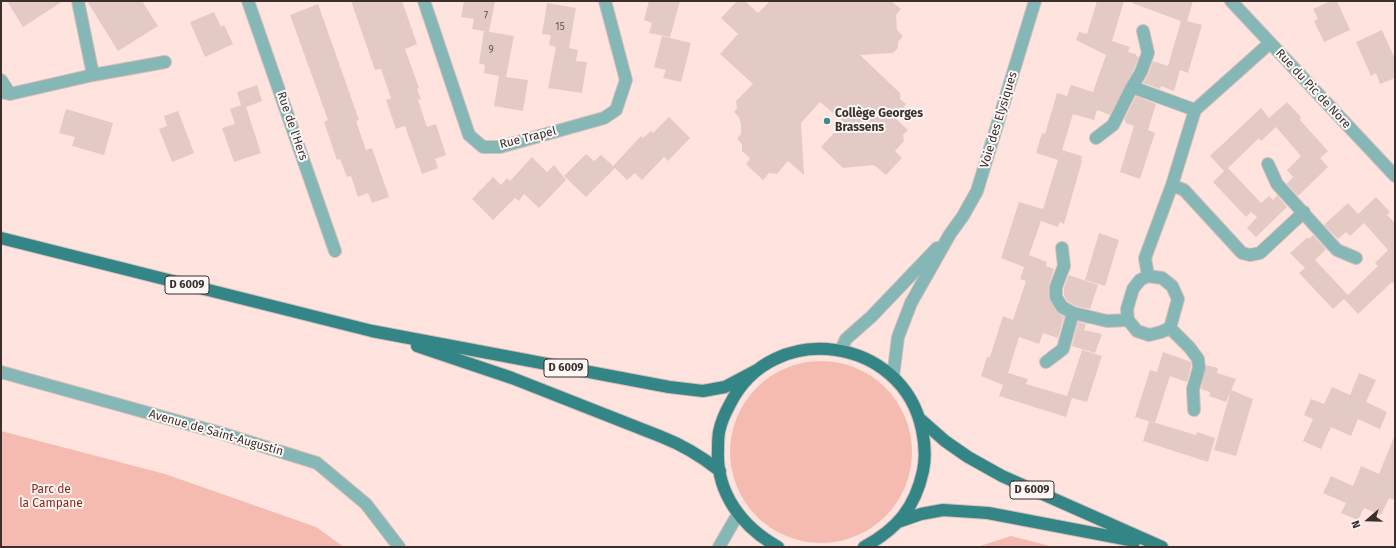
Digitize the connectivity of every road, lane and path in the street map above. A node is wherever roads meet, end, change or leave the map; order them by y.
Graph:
1 (78, 1) edge
2 (248, 1) edge
3 (424, 1) edge
4 (605, 1) edge
5 (1035, 1) edge
6 (1231, 1) edge
7 (1143, 31) dead end
8 (1270, 43) junction
9 (165, 62) dead end
10 (93, 75) junction
11 (1, 80) edge
12 (1132, 87) junction
13 (6, 93) edge
14 (1195, 110) junction
15 (1096, 138) dead end
16 (1268, 164) dead end
17 (1395, 176) edge
18 (1172, 185) junction
19 (1304, 212) junction
20 (950, 234) junction
21 (1, 238) edge
22 (1062, 248) dead end
23 (335, 251) dead end
24 (1356, 258) dead end
25 (1148, 276) junction
26 (1073, 313) junction
27 (1128, 320) junction
28 (1170, 328) junction
29 (372, 331) junction
30 (841, 350) junction
31 (1046, 362) dead end
32 (757, 370) junction
33 (1, 372) edge
34 (893, 377) junction
35 (1194, 410) dead end
36 (920, 419) junction
37 (720, 472) junction
38 (738, 514) junction
39 (898, 522) junction
40 (1158, 546) edge
41 (399, 547) edge
42 (720, 547) edge
43 (778, 547) edge
44 (864, 547) edge

1 - 10 street
2 - 23 street, Rue de l'Hers
3 - 4 street, Rue Trapel
5 - 20 street, Voie des Elysiques
6 - 8 street, Rue du Pic de Nore
7 - 12 street
8 - 14 street
8 - 17 street, Rue du Pic de Nore
9 - 10 street
10 - 13 street
11 - 13 street
12 - 14 street
12 - 15 street
14 - 18 street
16 - 19 street
18 - 19 street
18 - 25 street
19 - 24 street
20 - 30 street, Voie des Elysiques
20 - 34 street, Voie des Elysiques
21 - 29 main road, D 6009
22 - 26 street
25 - 27 street
25 - 28 street
26 - 27 street
26 - 31 street
27 - 28 street
28 - 35 street
29 - 32 main road, D 6009
29 - 37 main road, D 6009
30 - 32 main road
30 - 34 main road
32 - 37 main road
33 - 41 street, Avenue de Saint-Augustin
34 - 36 main road
36 - 39 main road
36 - 40 main road, D 6009
37 - 38 main road
38 - 42 street
38 - 43 main road
39 - 40 main road, D 6009
39 - 44 main road

